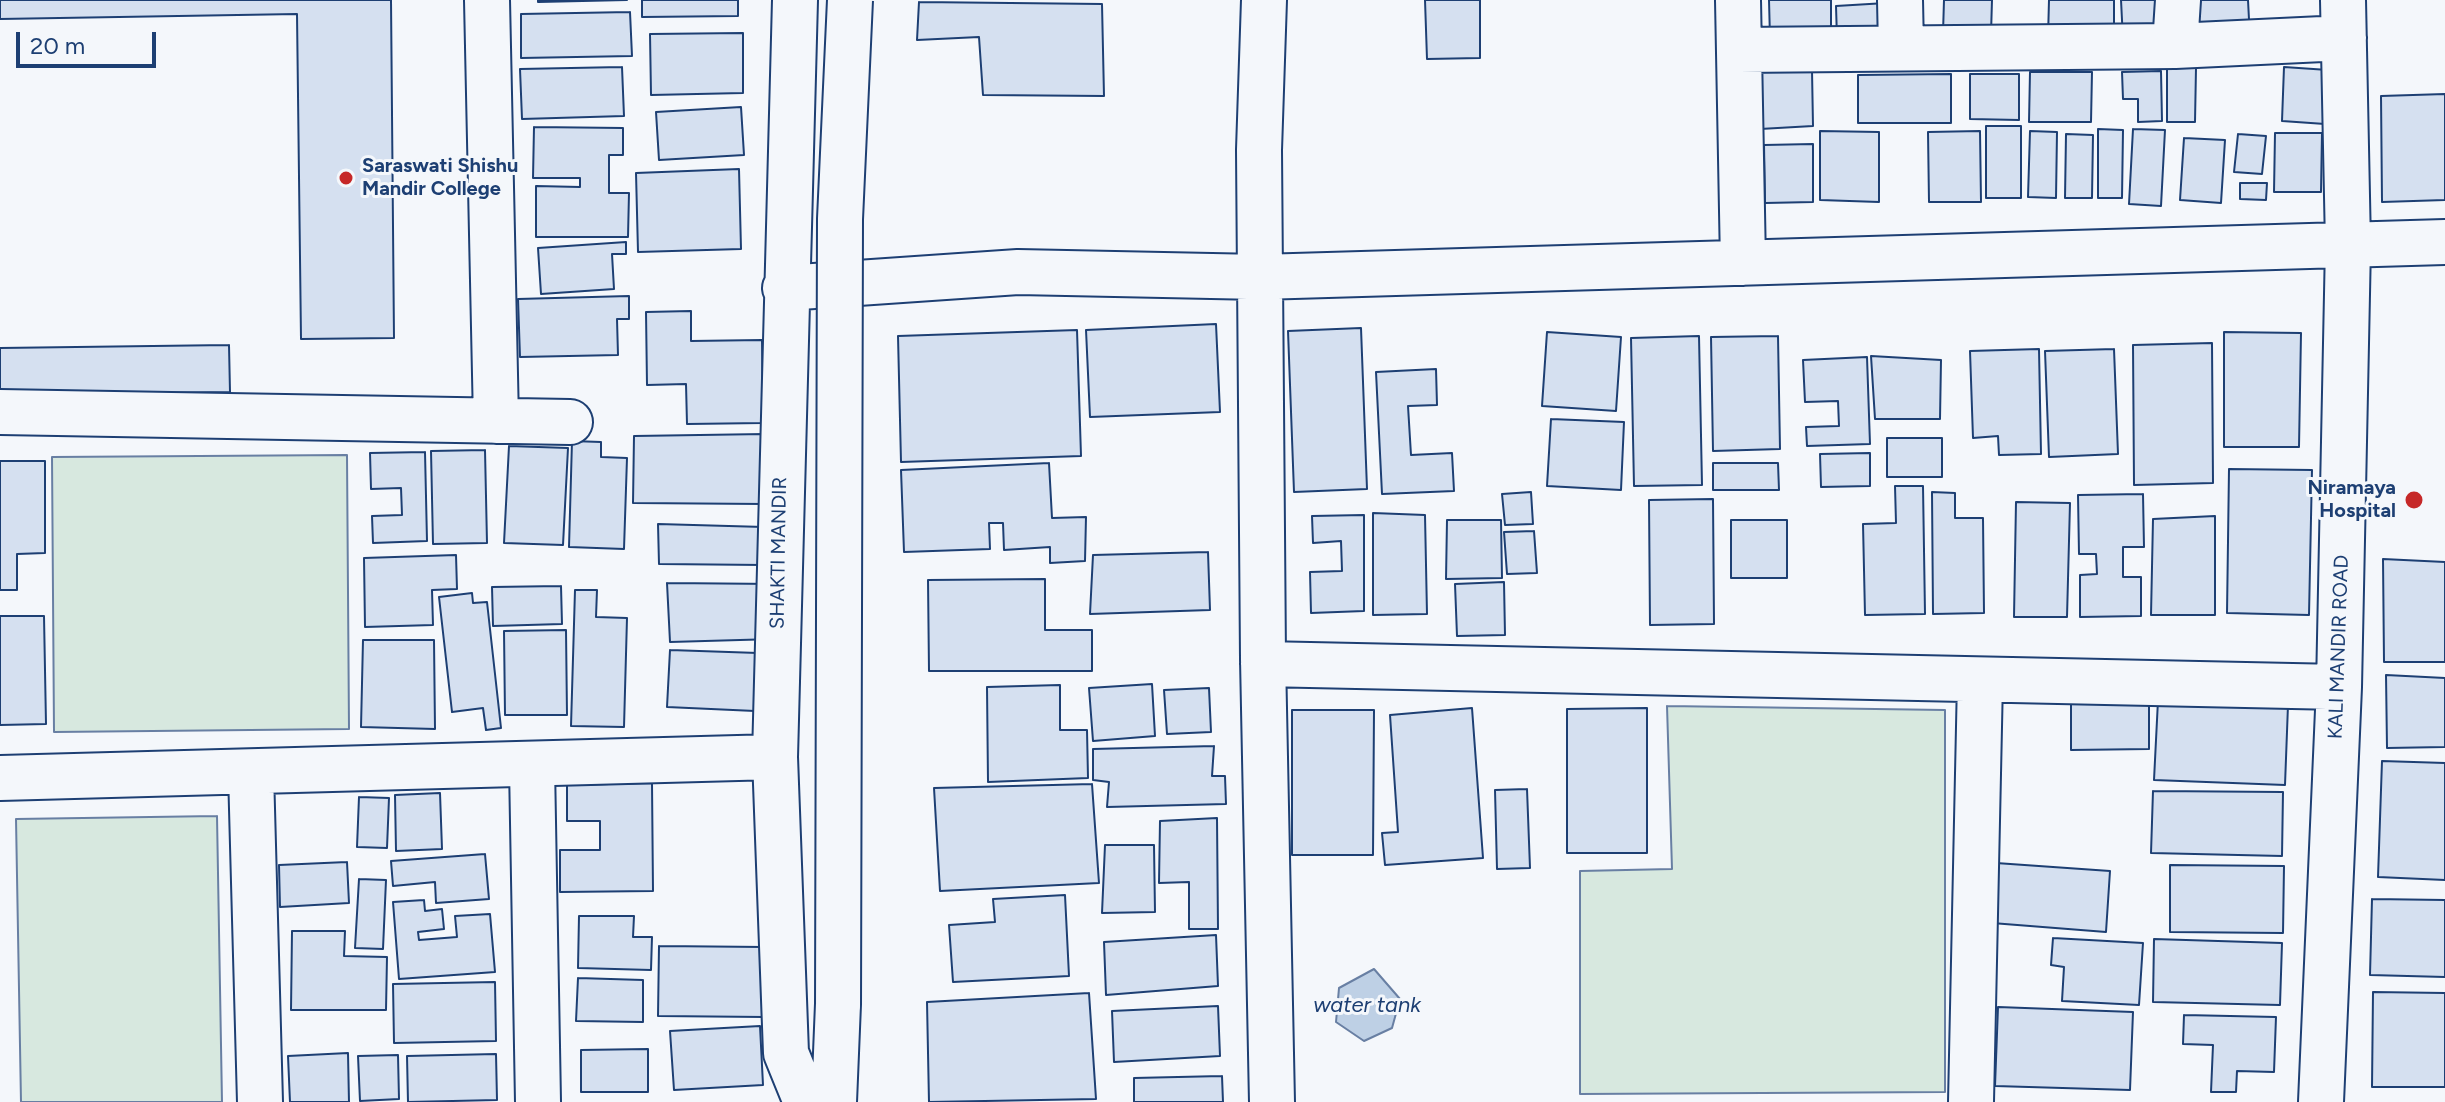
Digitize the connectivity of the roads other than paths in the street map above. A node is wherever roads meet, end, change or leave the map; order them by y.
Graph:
1 (487, 0) edge
2 (795, 0) edge
3 (850, 0) edge
4 (1264, 0) edge
5 (1738, 0) edge
6 (1900, 0) edge
7 (2178, 0) edge
8 (2344, 19) edge
9 (2175, 46) junction
10 (1901, 48) junction
11 (1739, 50) junction
12 (2445, 242) edge
13 (2348, 245) junction
14 (1743, 263) junction
15 (1260, 277) junction
16 (785, 288) junction
17 (0, 412) edge
18 (496, 421) junction
19 (570, 422) dead end
20 (1263, 664) junction
21 (1980, 680) junction
22 (2339, 687) junction
23 (775, 757) junction
24 (532, 766) junction
25 (251, 772) junction
26 (0, 778) edge
27 (260, 1102) edge
28 (538, 1102) edge
29 (806, 1102) edge
30 (834, 1102) edge
31 (1272, 1102) edge
32 (1971, 1102) edge
33 (2321, 1102) edge

1 - 18 street
2 - 16 street, SHAKTI MANDIR
3 - 30 street, bridge
4 - 15 street
5 - 11 street
6 - 10 street
7 - 9 street
8 - 9 street
8 - 13 street, KALI MANDIR ROAD
9 - 10 street
10 - 11 street
11 - 14 street
12 - 13 street
13 - 14 street
13 - 22 street, KALI MANDIR ROAD
14 - 15 street
15 - 16 street
15 - 20 street
16 - 23 street, SHAKTI MANDIR
17 - 18 street
18 - 19 street
20 - 21 street
20 - 31 street
21 - 22 street
21 - 32 street
22 - 33 street, KALI MANDIR ROAD
23 - 24 street
23 - 29 street, SHAKTI MANDIR
24 - 25 street
24 - 28 street
25 - 26 street
25 - 27 street

